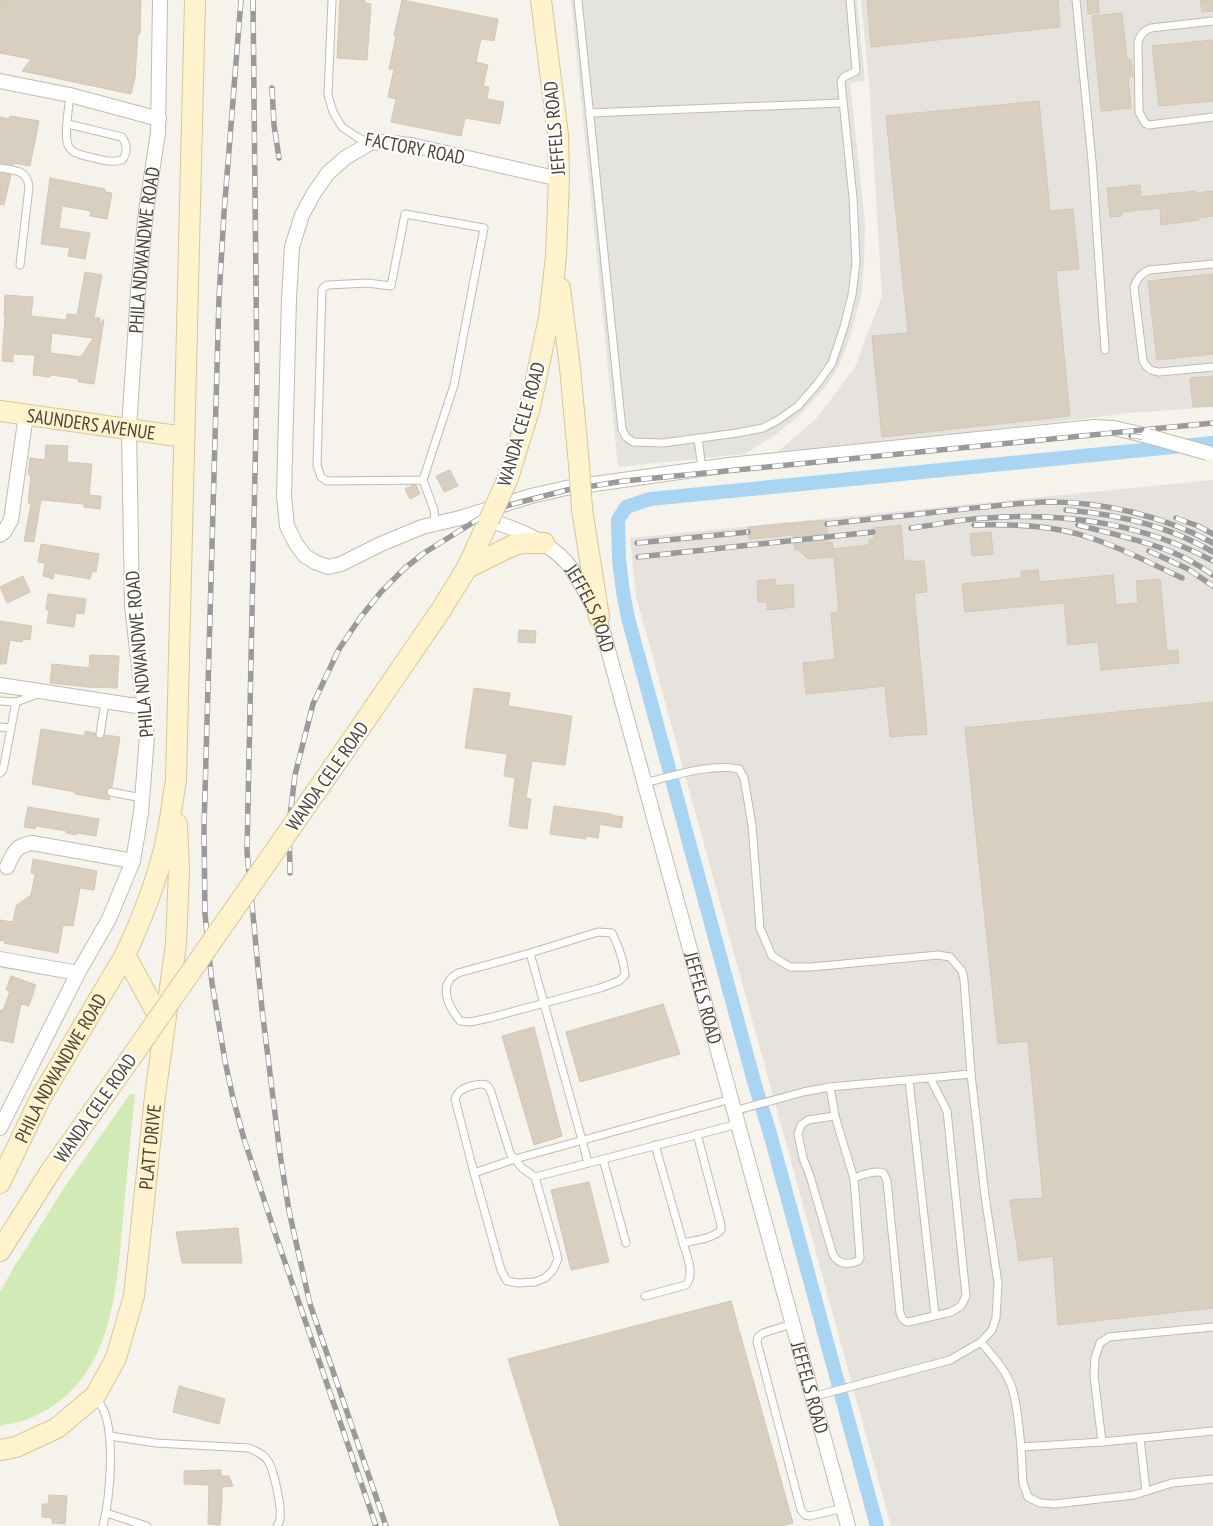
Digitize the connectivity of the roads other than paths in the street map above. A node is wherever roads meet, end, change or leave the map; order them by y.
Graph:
1 (160, 0) edge
2 (195, 0) edge
3 (332, 0) edge
4 (541, 0) edge
5 (578, 0) edge
6 (850, 0) edge
7 (1076, 0) edge
8 (1213, 21) edge
9 (0, 81) edge
10 (70, 96) junction
11 (842, 103) junction
12 (589, 113) junction
13 (1213, 116) edge
14 (158, 119) junction
15 (68, 124) junction
16 (370, 143) junction
17 (0, 168) edge
18 (559, 179) junction
19 (556, 256) junction
20 (1213, 264) edge
21 (20, 265) dead end
22 (1105, 350) dead end
23 (1213, 367) edge
24 (0, 411) edge
25 (26, 415) junction
26 (129, 428) junction
27 (184, 437) junction
28 (698, 438) junction
29 (1211, 454) edge
30 (702, 469) junction
31 (423, 480) junction
32 (435, 523) junction
33 (485, 527) junction
34 (0, 535) edge
35 (544, 544) junction
36 (467, 568) junction
37 (599, 617) junction
38 (0, 685) edge
39 (42, 692) junction
40 (0, 701) edge
41 (16, 702) junction
42 (105, 702) junction
43 (143, 708) junction
44 (0, 727) edge
45 (11, 728) junction
46 (100, 734) dead end
47 (0, 773) edge
48 (176, 780) junction
49 (644, 783) junction
50 (111, 792) dead end
51 (142, 798) junction
52 (133, 861) junction
53 (7, 867) dead end
54 (530, 953) junction
55 (125, 955) junction
56 (0, 959) edge
57 (78, 973) junction
58 (544, 1003) junction
59 (164, 1026) junction
60 (971, 1074) junction
61 (930, 1078) junction
62 (909, 1080) junction
63 (830, 1087) junction
64 (734, 1111) junction
65 (835, 1116) junction
66 (0, 1128) edge
67 (697, 1134) junction
68 (582, 1140) junction
69 (655, 1145) junction
70 (515, 1159) junction
71 (603, 1159) junction
72 (588, 1163) junction
73 (474, 1173) junction
74 (534, 1177) junction
75 (854, 1179) junction
76 (0, 1183) edge
77 (626, 1243) dead end
78 (683, 1243) junction
79 (0, 1251) edge
80 (645, 1296) dead end
81 (935, 1315) junction
82 (792, 1324) junction
83 (1213, 1327) edge
84 (981, 1342) junction
85 (95, 1396) junction
86 (812, 1397) junction
87 (1213, 1431) edge
88 (110, 1436) junction
89 (1140, 1438) junction
90 (1102, 1442) junction
91 (1021, 1447) junction
92 (0, 1450) edge
93 (1213, 1479) edge
94 (1146, 1492) junction
95 (843, 1508) junction
96 (106, 1513) junction
97 (103, 1526) edge
98 (147, 1526) edge
99 (277, 1526) edge
100 (848, 1526) edge

1 - 14 street, PHILA NDWANDWE ROAD
2 - 27 street, PHILA NDWANDWE ROAD
3 - 16 lane, FACTORY ROAD
4 - 18 street, JEFFELS ROAD
5 - 12 lane
6 - 11 lane
7 - 22 lane
8 - 13 lane
9 - 10 street
10 - 14 street
10 - 15 lane
11 - 12 lane
11 - 28 lane
12 - 28 lane
14 - 26 street, PHILA NDWANDWE ROAD
15 - 15 lane
16 - 18 street, FACTORY ROAD
16 - 32 street
17 - 21 lane
18 - 19 street, JEFFELS ROAD
19 - 33 street, WANDA CELE ROAD, bridge
19 - 37 street, bridge
20 - 23 lane
24 - 25 street, SAUNDERS AVENUE
25 - 26 street, SAUNDERS AVENUE
25 - 34 street
26 - 27 street, SAUNDERS AVENUE
26 - 43 street, PHILA NDWANDWE ROAD
27 - 48 street, PHILA NDWANDWE ROAD
28 - 30 lane
29 - 30 street, bridge
30 - 32 street
31 - 31 lane
31 - 32 lane
33 - 35 street, JEFFELS ROAD
33 - 36 street, WANDA CELE ROAD
35 - 36 street
35 - 37 street, JEFFELS ROAD
36 - 79 street, WANDA CELE ROAD, bridge
37 - 49 street, JEFFELS ROAD
38 - 39 street
39 - 41 lane
39 - 42 street
40 - 41 lane
41 - 45 lane
42 - 43 street
42 - 46 lane
43 - 51 street, PHILA NDWANDWE ROAD
44 - 45 lane
45 - 47 lane
48 - 55 street, PHILA NDWANDWE ROAD
48 - 59 street, PLATT DRIVE
49 - 60 lane
49 - 64 street, JEFFELS ROAD
50 - 51 lane
51 - 52 street, PHILA NDWANDWE ROAD
52 - 53 street
52 - 57 street, PHILA NDWANDWE ROAD
54 - 58 lane
54 - 58 lane
54 - 58 lane
55 - 59 street
55 - 76 street, PHILA NDWANDWE ROAD
56 - 57 street
57 - 66 street, PHILA NDWANDWE ROAD
58 - 68 lane
59 - 85 street, PLATT DRIVE
60 - 61 lane
60 - 84 lane
61 - 62 lane
61 - 81 lane
62 - 63 lane
62 - 81 lane
63 - 64 lane
63 - 65 lane
64 - 67 lane
64 - 68 lane
64 - 82 street, JEFFELS ROAD
65 - 75 lane
65 - 75 lane
67 - 69 lane
67 - 78 lane
68 - 70 lane
68 - 72 lane
69 - 71 lane
69 - 78 lane
70 - 73 lane
70 - 73 lane
70 - 74 lane
71 - 72 lane
71 - 77 lane
72 - 74 lane
73 - 74 lane
75 - 81 lane
78 - 80 lane
82 - 86 street, JEFFELS ROAD
82 - 95 lane
83 - 90 lane
84 - 86 lane
84 - 91 lane
85 - 88 lane
85 - 92 street, PLATT DRIVE
86 - 95 street, JEFFELS ROAD
87 - 89 lane
88 - 96 lane
88 - 99 lane
89 - 90 lane
89 - 94 lane
90 - 91 lane
91 - 94 lane
93 - 94 lane
95 - 100 street, JEFFELS ROAD
96 - 97 lane
96 - 98 lane

